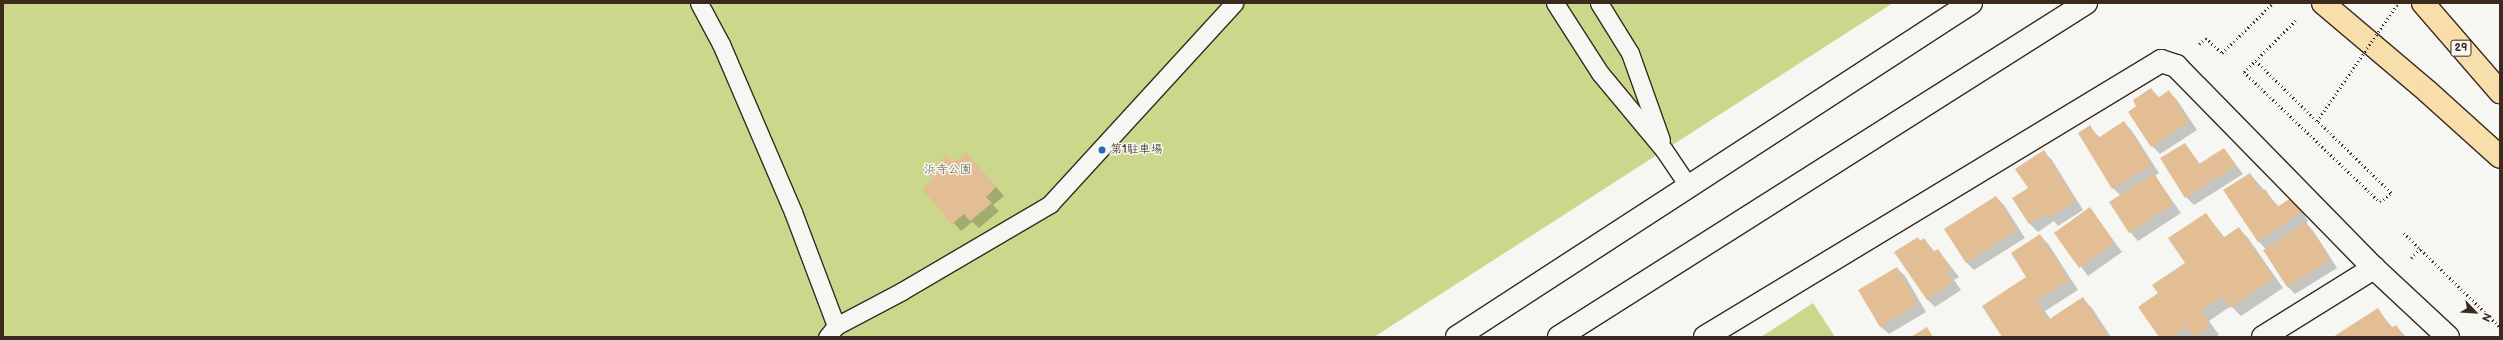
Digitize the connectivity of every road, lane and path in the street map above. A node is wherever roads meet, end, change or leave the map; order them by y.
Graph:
1 (699, 3) edge
2 (1234, 3) edge
3 (1555, 3) edge
4 (1599, 3) edge
5 (1971, 3) edge
6 (2086, 3) edge
7 (2323, 3) edge
8 (2398, 3) edge
9 (2423, 3) edge
10 (2271, 5) dead end
11 (2301, 15) dead end
12 (2256, 61) junction
13 (2176, 66) junction
14 (2500, 92) edge
15 (2316, 121) junction
16 (1664, 150) junction
17 (2500, 157) edge
18 (1689, 186) junction
19 (2404, 233) dead end
20 (2374, 268) junction
21 (2500, 328) edge
22 (831, 331) edge
23 (1458, 337) edge
24 (1559, 337) edge
25 (1705, 337) edge
26 (2263, 337) edge
27 (2448, 337) edge

1 - 22 lane
2 - 22 lane
3 - 16 lane
4 - 16 lane
5 - 18 street
6 - 24 street
7 - 17 main road
8 - 15 path, bridge
9 - 14 main road, 29
10 - 13 path
11 - 12 path
12 - 15 path
12 - 15 path, bridge
13 - 20 street
13 - 25 street
16 - 18 lane
18 - 23 street
19 - 21 path
20 - 26 street
20 - 27 street

